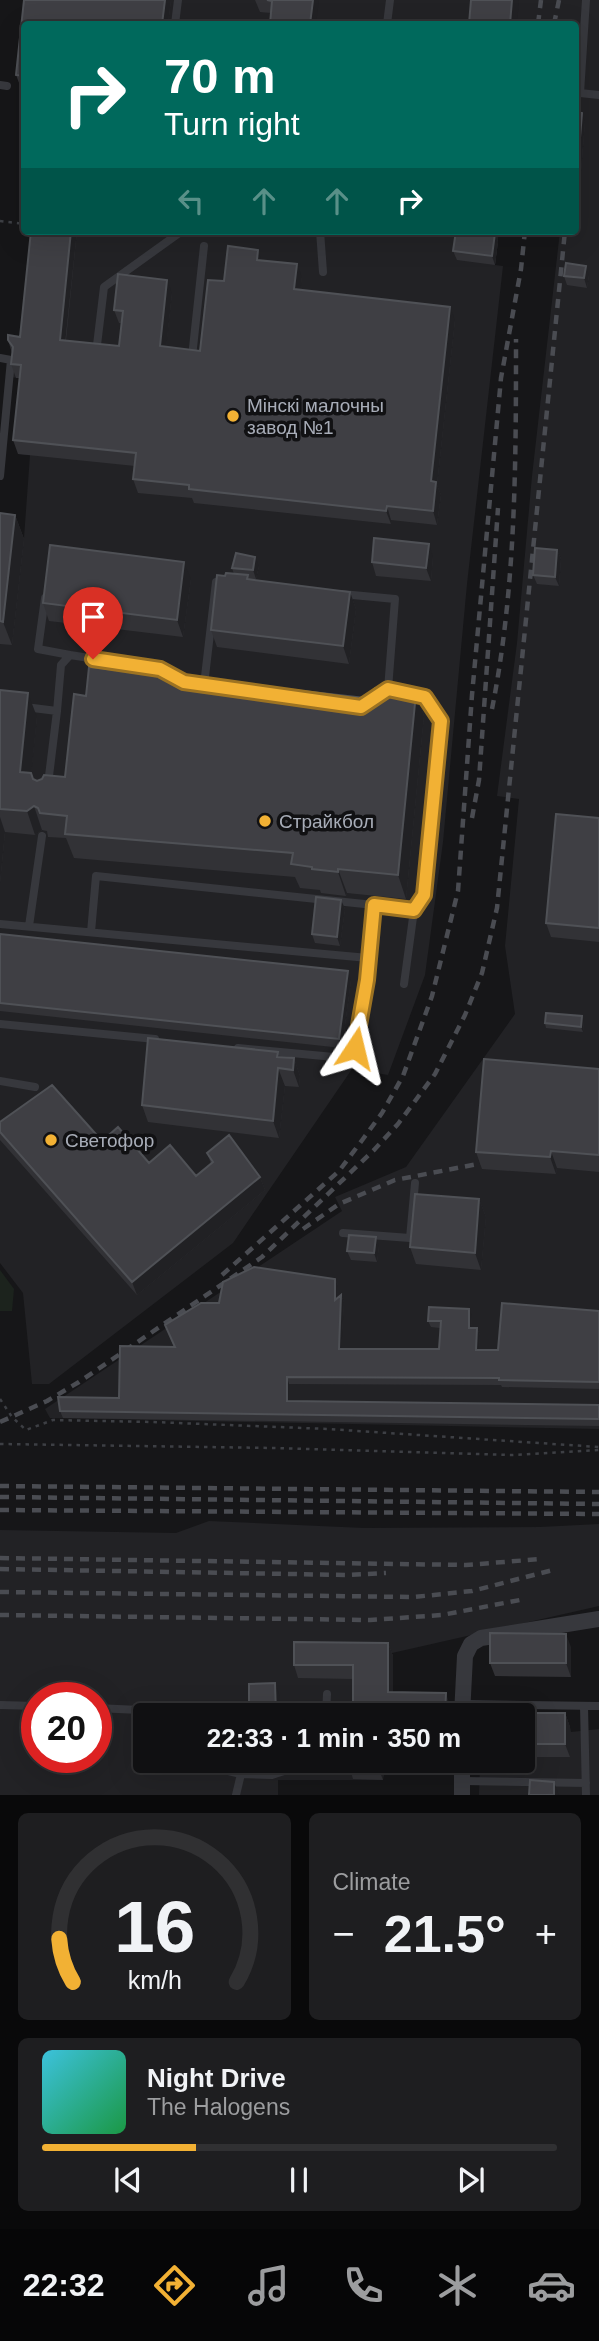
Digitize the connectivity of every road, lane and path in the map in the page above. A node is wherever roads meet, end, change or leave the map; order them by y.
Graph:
1 (178, 0) edge
2 (390, 0) edge
3 (586, 0) edge
4 (175, 21) edge
5 (387, 21) edge
6 (579, 81) edge
7 (579, 93) edge
8 (599, 95) edge
9 (0, 221) edge
10 (21, 224) edge
11 (176, 235) edge
12 (320, 235) edge
13 (204, 246) dead end
14 (323, 272) dead end
15 (97, 345) edge
16 (192, 357) edge
17 (0, 358) edge
18 (0, 476) edge
19 (230, 583) edge
20 (47, 586) edge
21 (327, 592) edge
22 (70, 655) junction
23 (204, 685) junction
24 (217, 687) edge
25 (388, 689) junction
26 (14, 706) edge
27 (361, 707) edge
28 (57, 711) junction
29 (47, 798) edge
30 (42, 836) dead end
31 (374, 905) junction
32 (414, 910) junction
33 (0, 923) edge
34 (29, 926) junction
35 (91, 932) junction
36 (369, 958) junction
37 (404, 984) dead end
38 (0, 1024) edge
39 (167, 1041) edge
40 (222, 1046) edge
41 (0, 1081) edge
42 (35, 1087) dead end
43 (415, 1183) dead end
44 (343, 1233) dead end
45 (0, 1399) edge
46 (0, 1444) edge
47 (599, 1448) edge
48 (599, 1619) edge
49 (327, 1694) dead end
50 (327, 1703) edge
51 (462, 1703) edge
52 (0, 1705) edge
53 (21, 1706) edge
54 (584, 1706) junction
55 (599, 1706) edge
56 (535, 1707) edge
57 (112, 1709) edge
58 (133, 1710) edge
59 (237, 1773) edge
60 (275, 1773) edge
61 (241, 1774) junction
62 (586, 1783) junction
63 (462, 1788) edge
64 (238, 1794) edge
65 (586, 1795) edge

1 - 4 lane
2 - 5 lane
3 - 6 lane
7 - 8 lane
9 - 10 path
11 - 15 lane
12 - 14 lane
13 - 16 lane
17 - 18 lane
19 - 23 lane
20 - 22 lane
21 - 25 lane
22 - 23 lane
22 - 28 lane
23 - 24 lane
25 - 27 lane
25 - 32 lane
26 - 28 lane
28 - 29 lane
30 - 34 lane
31 - 32 lane
31 - 35 lane
31 - 36 lane
32 - 37 lane
33 - 34 lane
34 - 35 lane
35 - 36 lane
36 - 40 lane
38 - 39 lane
41 - 42 lane
43 - 44 lane
45 - 47 path
46 - 47 path
48 - 51 street
49 - 50 lane
52 - 53 lane
54 - 55 lane
54 - 56 lane
54 - 62 lane
57 - 58 lane
59 - 61 lane
60 - 61 lane
61 - 64 lane
62 - 63 lane
62 - 65 lane

